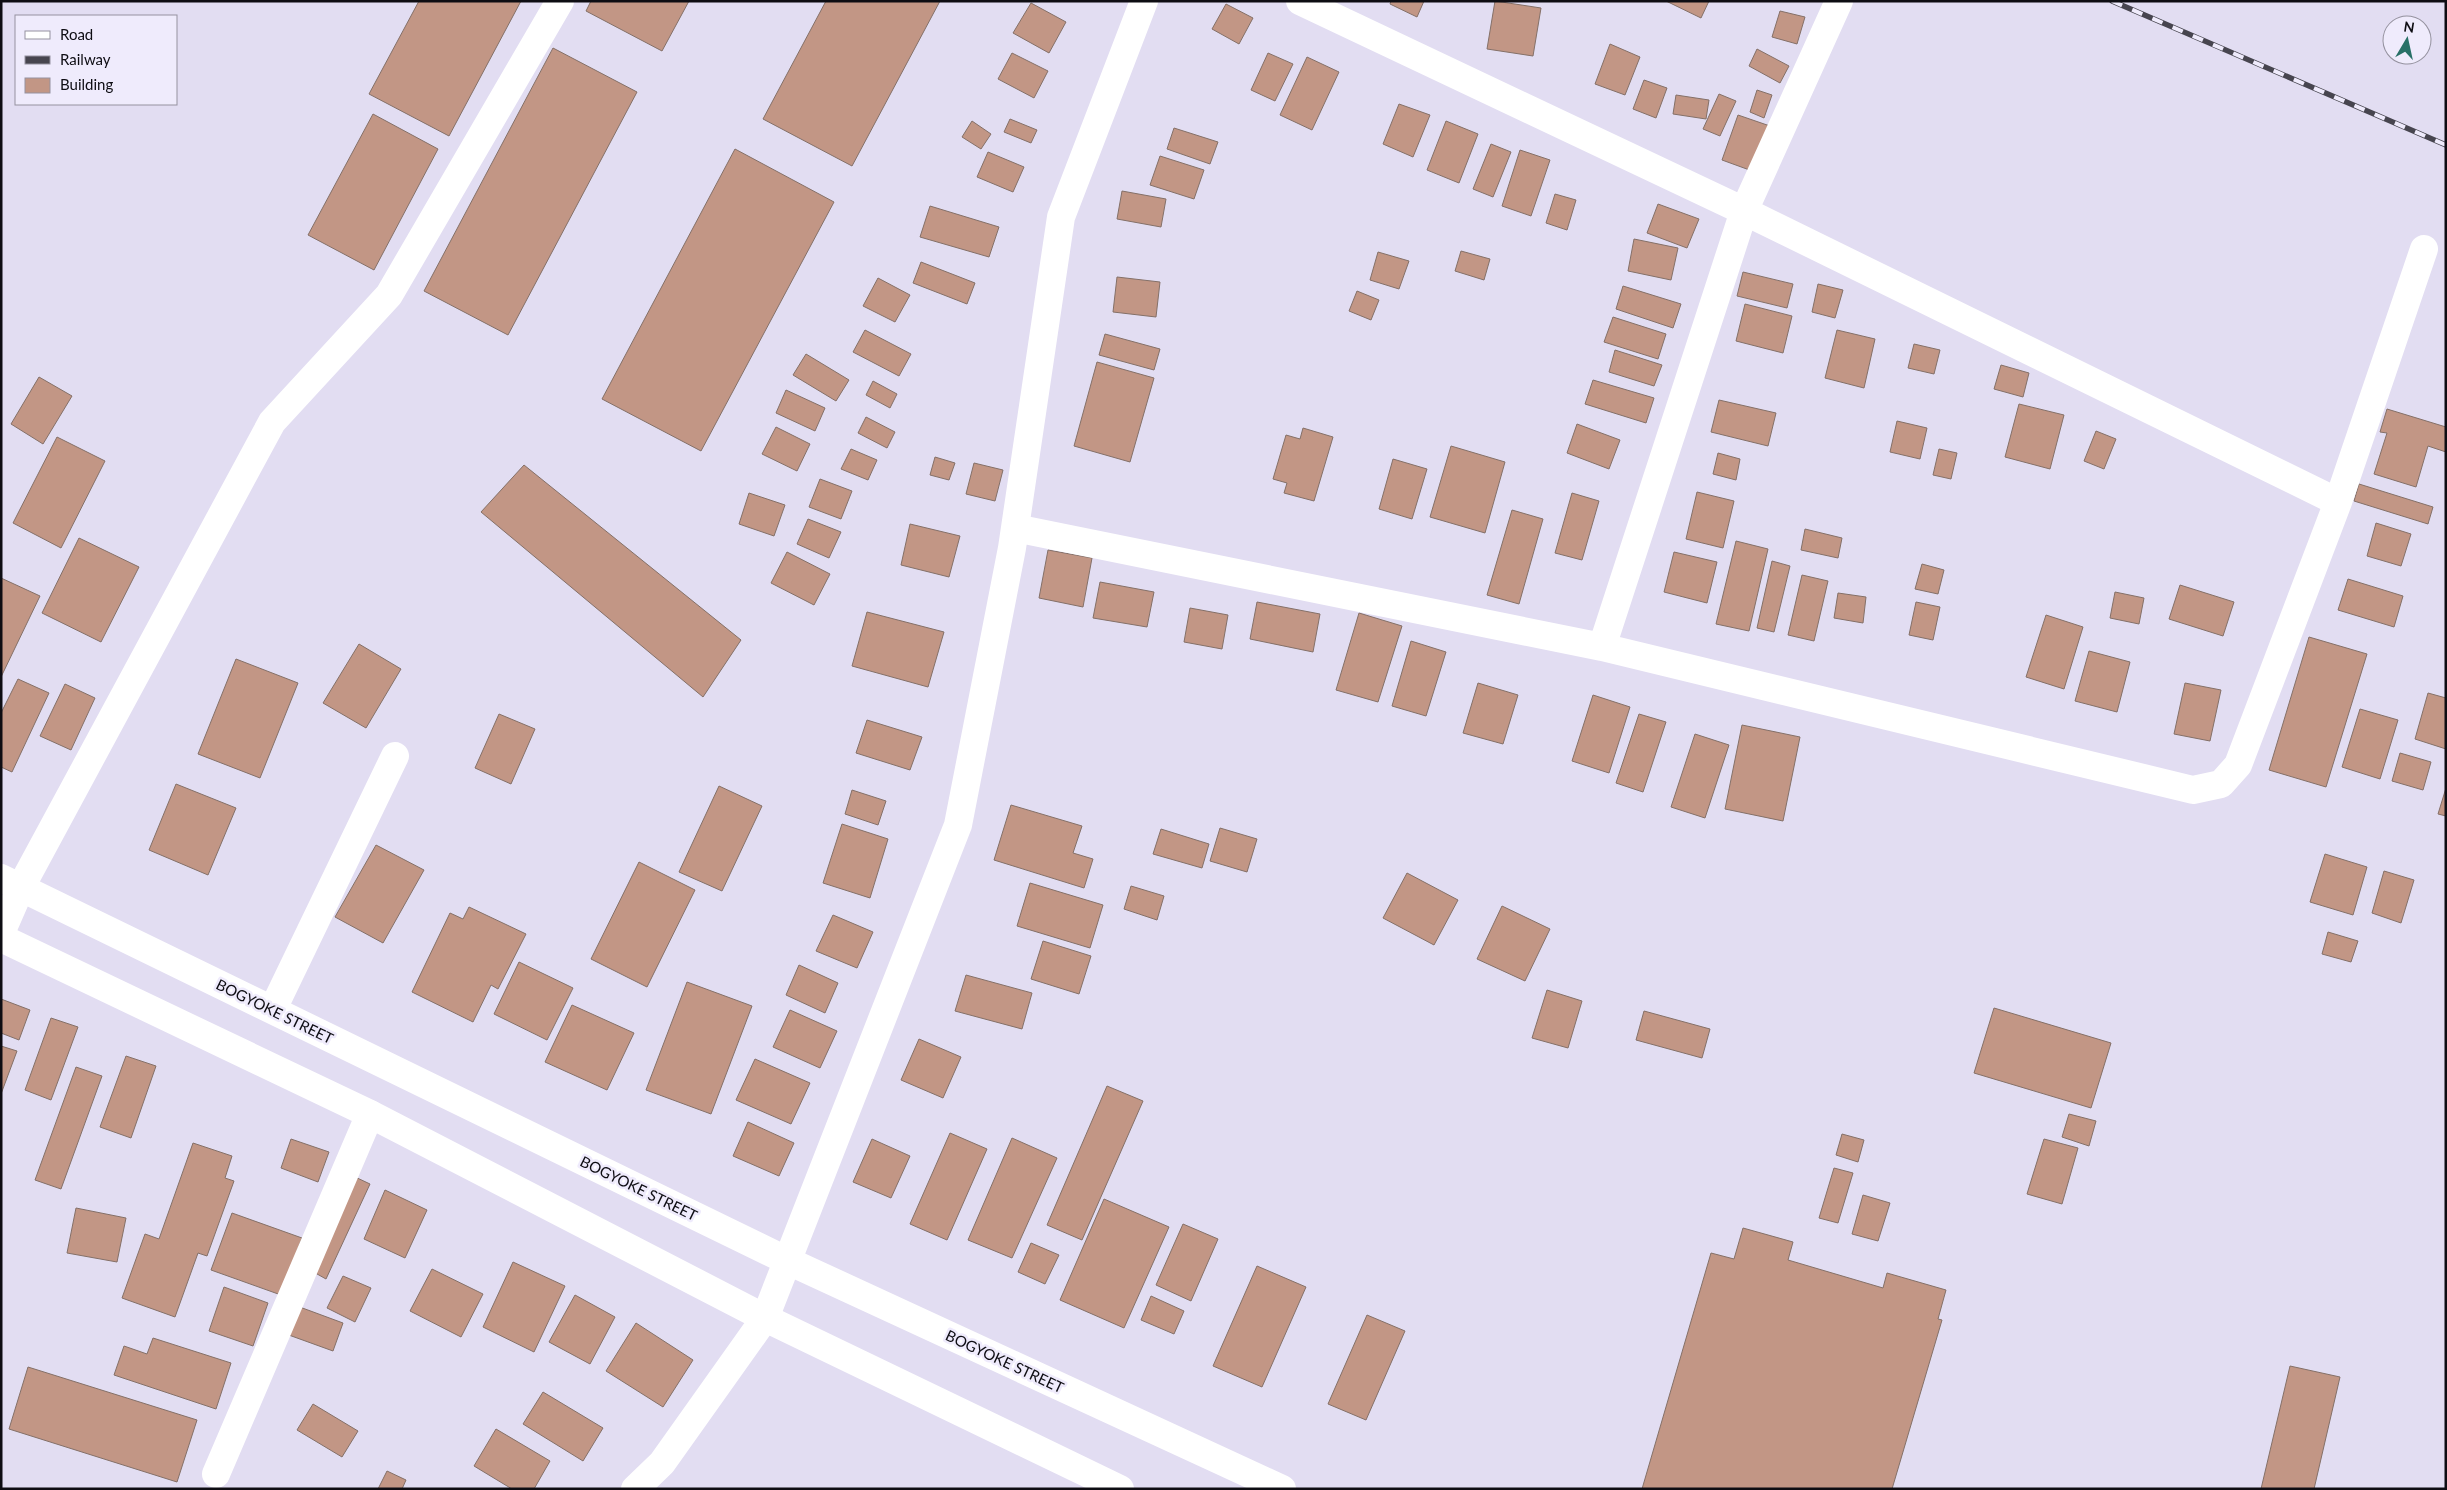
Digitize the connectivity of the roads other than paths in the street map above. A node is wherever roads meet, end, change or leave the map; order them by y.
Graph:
1 (560, 1) edge
2 (1144, 1) edge
3 (1300, 1) edge
4 (1839, 1) edge
5 (1744, 211) junction
6 (2424, 248) dead end
7 (2338, 502) junction
8 (1015, 528) junction
9 (1602, 647) junction
10 (395, 756) dead end
11 (11, 883) edge
12 (1, 933) edge
13 (1, 938) edge
14 (273, 1010) junction
15 (370, 1114) junction
16 (788, 1260) junction
17 (765, 1318) junction
18 (216, 1474) dead end
19 (635, 1489) edge
20 (1120, 1489) edge
21 (1282, 1489) edge

1 - 11 street
2 - 8 street
3 - 5 street
4 - 5 street
5 - 7 street
5 - 9 street
6 - 7 street
7 - 9 street
8 - 9 street
8 - 16 street
10 - 14 street
11 - 12 street
11 - 14 street, BOGYOKE STREET
13 - 15 street
14 - 16 street, BOGYOKE STREET
15 - 17 street
15 - 18 street
16 - 17 street
16 - 21 street, BOGYOKE STREET
17 - 19 street
17 - 20 street

